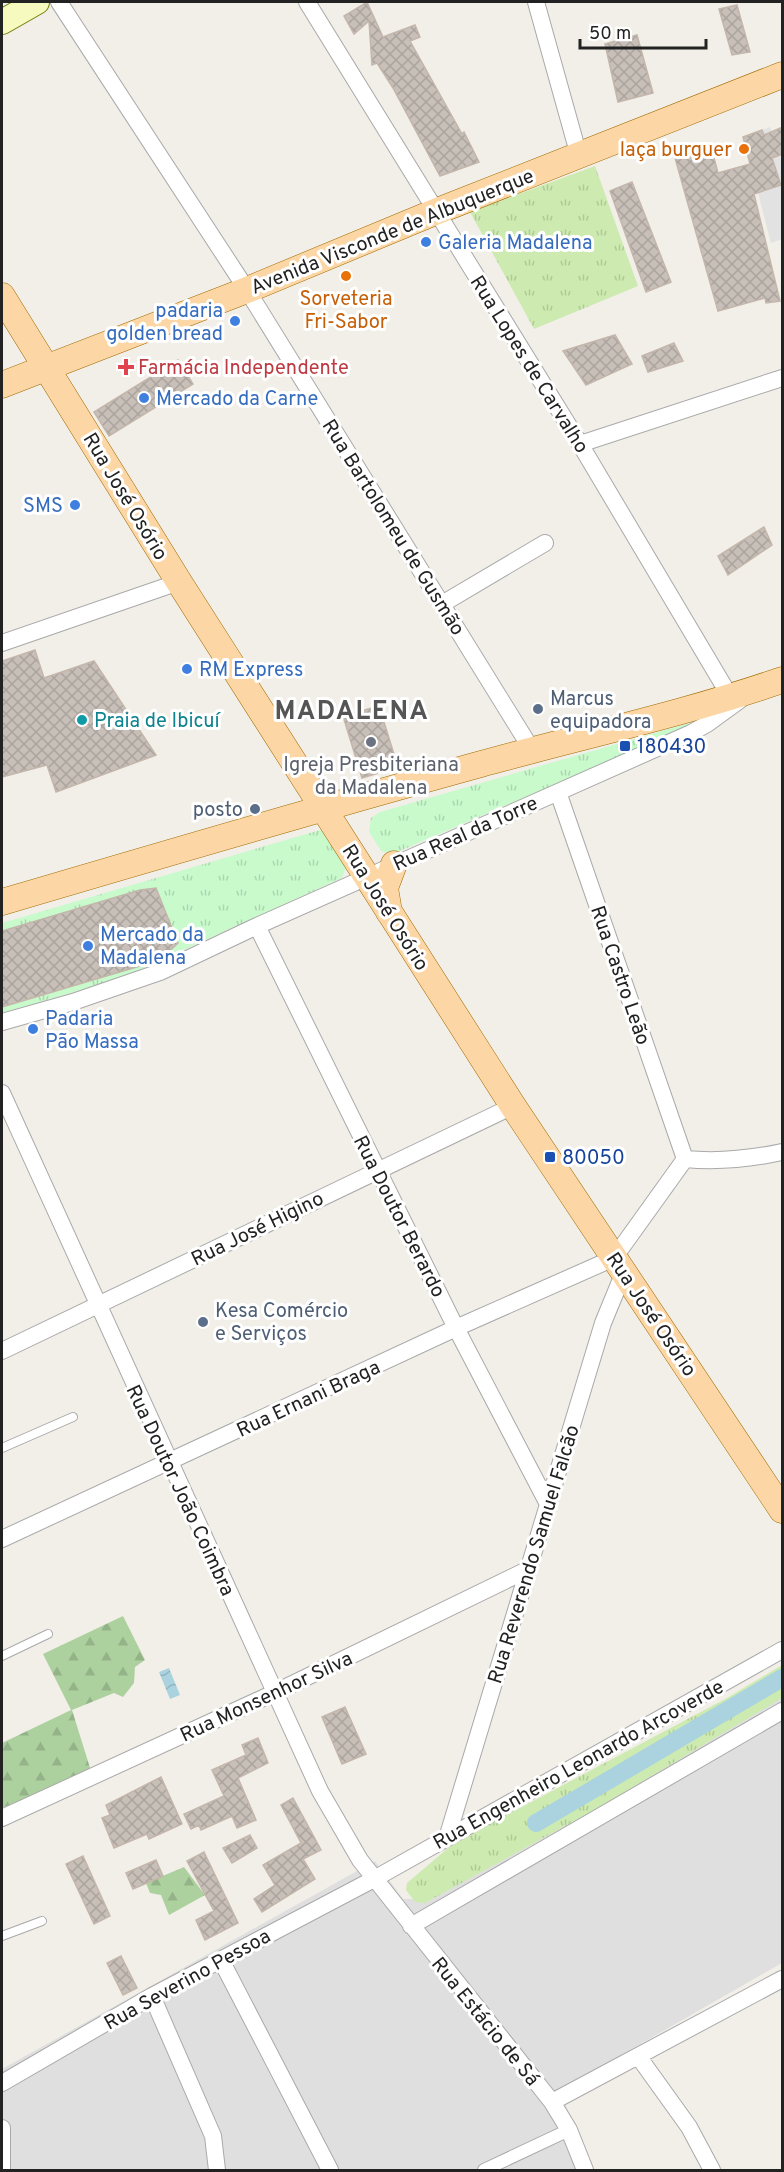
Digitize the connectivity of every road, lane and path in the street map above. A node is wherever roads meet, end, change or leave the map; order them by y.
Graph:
1 (37, 2) edge
2 (59, 2) edge
3 (307, 2) edge
4 (536, 2) edge
5 (2, 22) edge
6 (783, 75) edge
7 (579, 156) junction
8 (435, 212) junction
9 (248, 290) junction
10 (2, 296) edge
11 (89, 350) junction
12 (47, 366) junction
13 (783, 378) edge
14 (2, 385) edge
15 (75, 412) junction
16 (580, 444) junction
17 (545, 543) dead end
18 (179, 582) junction
19 (442, 604) junction
20 (2, 643) edge
21 (783, 680) edge
22 (742, 694) junction
23 (532, 750) junction
24 (558, 792) junction
25 (325, 807) junction
26 (394, 864) junction
27 (366, 876) junction
28 (2, 902) edge
29 (389, 912) junction
30 (257, 926) junction
31 (2, 1022) edge
32 (2, 1093) edge
33 (513, 1106) junction
34 (783, 1152) edge
35 (685, 1159) junction
36 (377, 1170) junction
37 (619, 1265) junction
38 (97, 1306) junction
39 (456, 1328) junction
40 (2, 1351) edge
41 (74, 1417) dead end
42 (2, 1448) edge
43 (168, 1463) junction
44 (548, 1504) junction
45 (783, 1510) edge
46 (2, 1539) edge
47 (529, 1569) junction
48 (48, 1634) dead end
49 (783, 1650) edge
50 (2, 1656) edge
51 (274, 1693) junction
52 (783, 1711) edge
53 (2, 1818) edge
54 (447, 1838) junction
55 (374, 1879) junction
56 (42, 1921) dead end
57 (411, 1926) junction
58 (2, 1936) edge
59 (221, 1960) junction
60 (783, 1979) edge
61 (152, 1996) junction
62 (638, 2056) junction
63 (2, 2083) edge
64 (552, 2102) junction
65 (2, 2128) edge
66 (568, 2130) junction
67 (2, 2170) edge
68 (217, 2170) edge
69 (330, 2170) edge
70 (484, 2170) edge
71 (585, 2170) edge
72 (712, 2170) edge

1 - 5 main road
2 - 9 street, Rua Bartolomeu de Gusmão
3 - 8 street, Rua Lopes de Carvalho
4 - 7 street
6 - 7 main road, Avenida Visconde de Albuquerque
7 - 8 main road, Avenida Visconde de Albuquerque
8 - 9 main road, Avenida Visconde de Albuquerque
8 - 16 street, Rua Lopes de Carvalho
9 - 11 main road, Avenida Visconde de Albuquerque
9 - 19 street, Rua Bartolomeu de Gusmão
10 - 12 main road, Rua José Osório
11 - 12 main road, Avenida Visconde de Albuquerque
11 - 15 main road
12 - 14 main road, Avenida Visconde de Albuquerque
12 - 15 main road, Rua José Osório
13 - 16 street
15 - 18 main road, Rua José Osório
16 - 22 street, Rua Lopes de Carvalho
17 - 19 street
18 - 20 street
18 - 25 main road, Rua José Osório
19 - 23 street, Rua Bartolomeu de Gusmão
21 - 22 main road, Rua Real da Torre
22 - 23 main road, Rua Real da Torre
22 - 24 street, Rua Real da Torre
23 - 25 main road, Rua Real da Torre
24 - 26 street, Rua Real da Torre
24 - 35 street, Rua Castro Leão
25 - 27 main road, Rua José Osório
25 - 28 main road, Rua Real da Torre
26 - 27 street, Rua Real da Torre
26 - 29 main road
27 - 29 main road, Rua José Osório
27 - 30 street, Rua Real da Torre
29 - 33 main road, Rua José Osório
30 - 31 street, Rua Real da Torre
30 - 36 street, Rua Doutor Berardo
32 - 38 street, Rua Doutor João Coimbra
33 - 36 street, Rua José Higino
33 - 37 main road, Rua José Osório
34 - 35 street
35 - 37 street, Rua Reverendo Samuel Falcão
36 - 38 street, Rua José Higino
36 - 39 street, Rua Doutor Berardo
37 - 39 street, Rua Ernani Braga
37 - 44 street, Rua Reverendo Samuel Falcão
37 - 45 main road, Rua José Osório
38 - 40 street, Rua José Higino
38 - 43 street, Rua Doutor João Coimbra
39 - 43 street, Rua Ernani Braga
39 - 44 street, Rua Doutor Berardo
41 - 42 lane
43 - 46 street, Rua Ernani Braga
43 - 51 street, Rua Doutor João Coimbra
44 - 47 street, Rua Reverendo Samuel Falcão
47 - 51 street, Rua Monsenhor Silva
47 - 54 street, Rua Reverendo Samuel Falcão
48 - 50 lane
49 - 54 street, Rua Engenheiro Leonardo Arcoverde
51 - 53 street, Rua Monsenhor Silva
51 - 55 street, Rua Doutor João Coimbra
52 - 57 street
54 - 55 street, Rua Engenheiro Leonardo Arcoverde
55 - 57 street, Rua Estácio de Sá
55 - 59 street, Rua Severino Pessoa
56 - 58 lane
57 - 64 street, Rua Estácio de Sá
59 - 61 street, Rua Severino Pessoa
59 - 69 street
60 - 62 street
61 - 63 street, Rua Severino Pessoa
61 - 68 street
62 - 64 street
62 - 72 street
64 - 66 street, Rua Estácio de Sá
65 - 67 street
66 - 70 street
66 - 71 street, Rua Estácio de Sá

